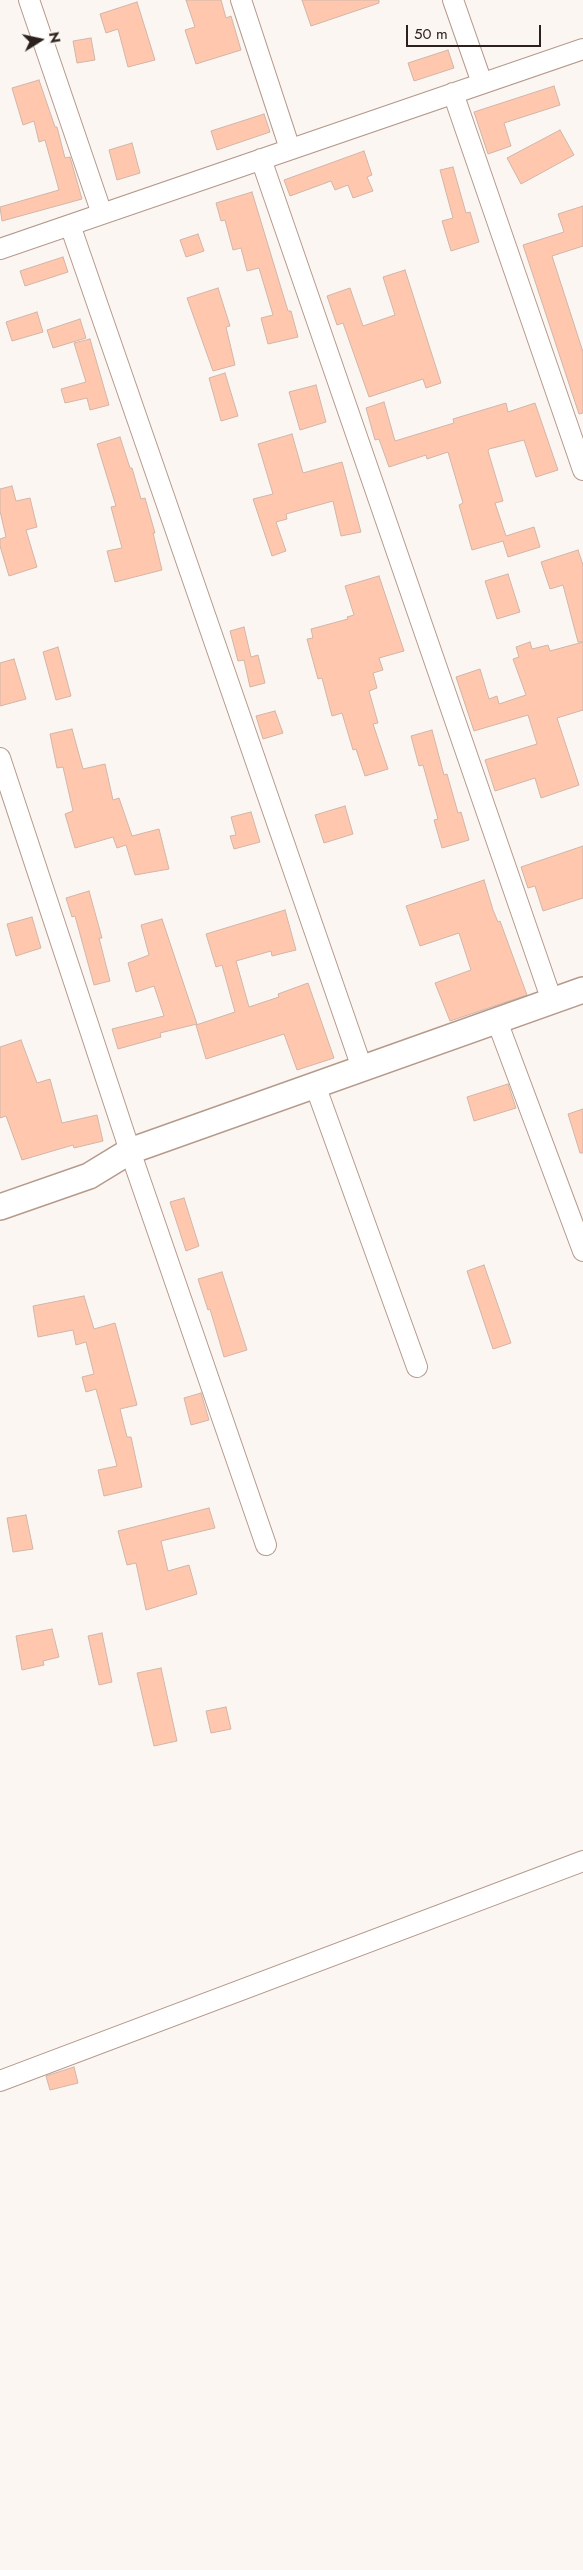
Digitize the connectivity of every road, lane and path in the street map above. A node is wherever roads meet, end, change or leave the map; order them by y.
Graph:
1 (29, 0) edge
2 (241, 0) edge
3 (454, 0) edge
4 (583, 49) edge
5 (482, 83) junction
6 (453, 93) junction
7 (290, 149) junction
8 (261, 159) junction
9 (102, 214) junction
10 (70, 225) junction
11 (0, 250) edge
12 (583, 470) edge
13 (0, 758) edge
14 (583, 990) edge
15 (552, 1001) junction
16 (497, 1021) junction
17 (362, 1068) junction
18 (315, 1085) junction
19 (130, 1151) junction
20 (0, 1207) edge
21 (583, 1251) edge
22 (417, 1368) dead end
23 (266, 1545) dead end
24 (583, 1860) edge
25 (0, 2081) edge

1 - 9 street
2 - 7 street
3 - 5 street
4 - 5 street
5 - 6 street
6 - 7 street
6 - 12 street
7 - 8 street
8 - 9 street
8 - 15 street
9 - 10 street
10 - 11 street
10 - 17 street
13 - 19 street
14 - 15 street
15 - 16 street
16 - 17 street
16 - 21 street
17 - 18 street
18 - 19 street
18 - 22 street
19 - 20 street
19 - 23 street
24 - 25 street

